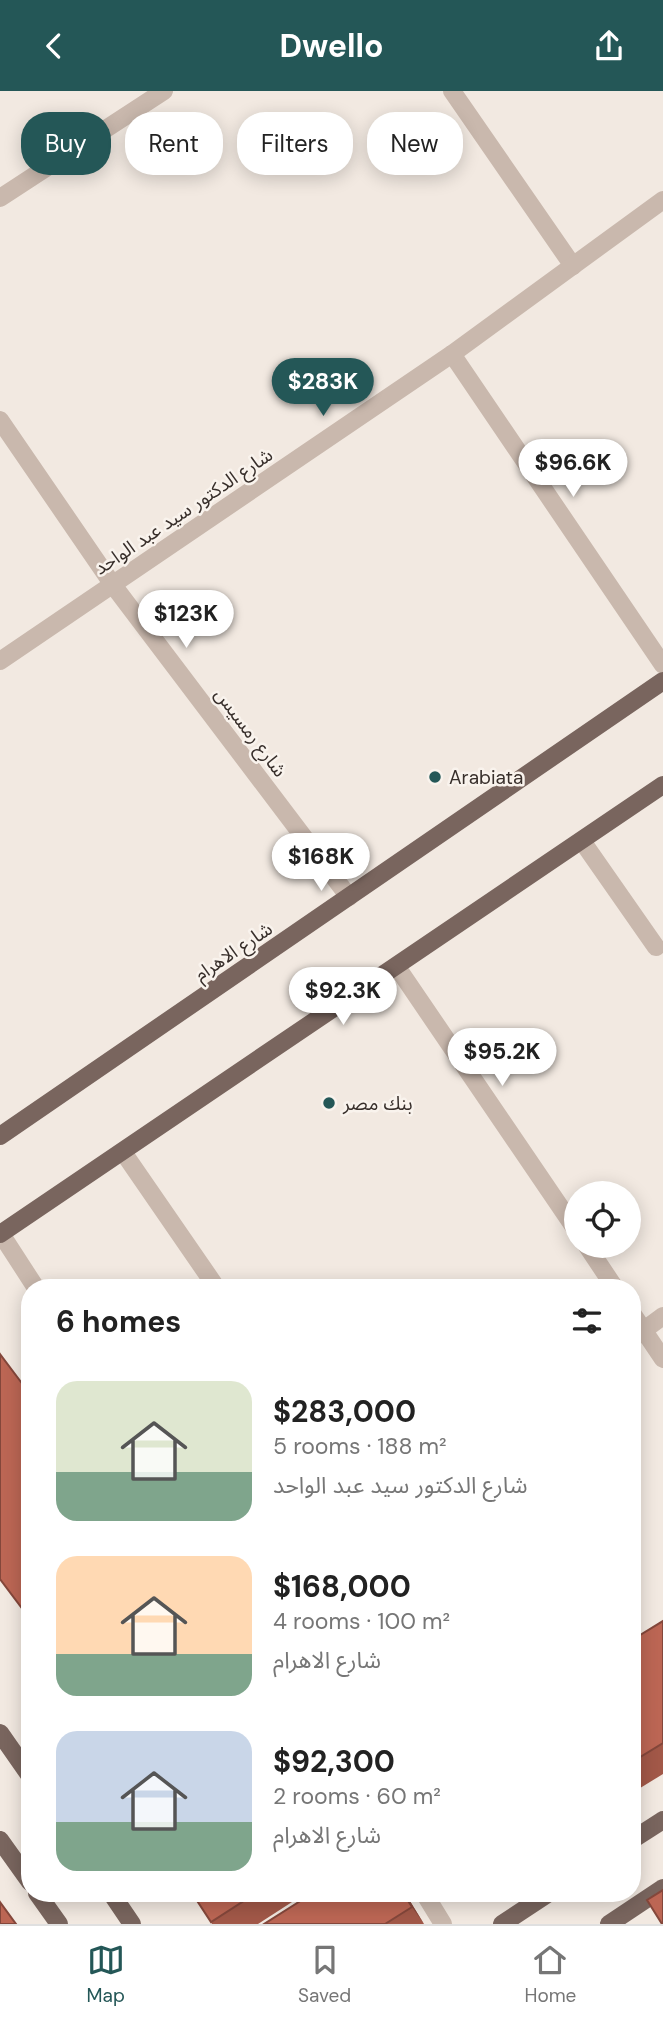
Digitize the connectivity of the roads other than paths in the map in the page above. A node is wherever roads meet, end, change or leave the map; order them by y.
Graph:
1 (164, 91) edge
2 (452, 91) edge
3 (0, 198) edge
4 (663, 199) edge
5 (573, 266) junction
6 (452, 354) junction
7 (0, 419) edge
8 (113, 585) junction
9 (0, 661) edge
10 (663, 665) edge
11 (663, 681) edge
12 (663, 785) edge
13 (582, 841) junction
14 (349, 897) junction
15 (656, 947) dead end
16 (397, 967) junction
17 (0, 1136) edge
18 (123, 1152) junction
19 (564, 1212) edge
20 (0, 1234) edge
21 (594, 1258) edge
22 (30, 1279) edge
23 (211, 1279) edge
24 (609, 1279) edge
25 (663, 1316) edge
26 (641, 1333) edge
27 (641, 1338) edge
28 (663, 1359) edge
29 (0, 1734) edge
30 (21, 1764) edge
31 (663, 1819) edge
32 (641, 1834) edge
33 (0, 1840) edge
34 (21, 1869) edge
35 (663, 1888) edge
36 (43, 1902) edge
37 (117, 1902) edge
38 (430, 1902) edge
39 (535, 1902) edge
40 (59, 1924) edge
41 (132, 1924) edge
42 (443, 1924) edge
43 (502, 1924) edge
44 (609, 1924) edge

1 - 3 street
2 - 5 street
4 - 5 street, شارع الدكتور سيد عبد الواحد
5 - 6 street, شارع الدكتور سيد عبد الواحد
6 - 8 street, شارع الدكتور سيد عبد الواحد
6 - 10 street
7 - 8 street, شارع رمسيس
8 - 9 street, شارع الدكتور سيد عبد الواحد
8 - 14 street, شارع رمسيس
11 - 14 main road, شارع الاهرام
12 - 13 main road
13 - 15 street
13 - 16 main road
14 - 17 main road, شارع الاهرام
16 - 18 main road
16 - 19 street
18 - 20 main road
18 - 23 street
20 - 22 street
21 - 24 street
25 - 26 street
27 - 28 street
29 - 30 main road
31 - 32 main road
33 - 34 main road
35 - 44 main road
36 - 40 main road
37 - 41 main road
38 - 42 street
39 - 43 main road

